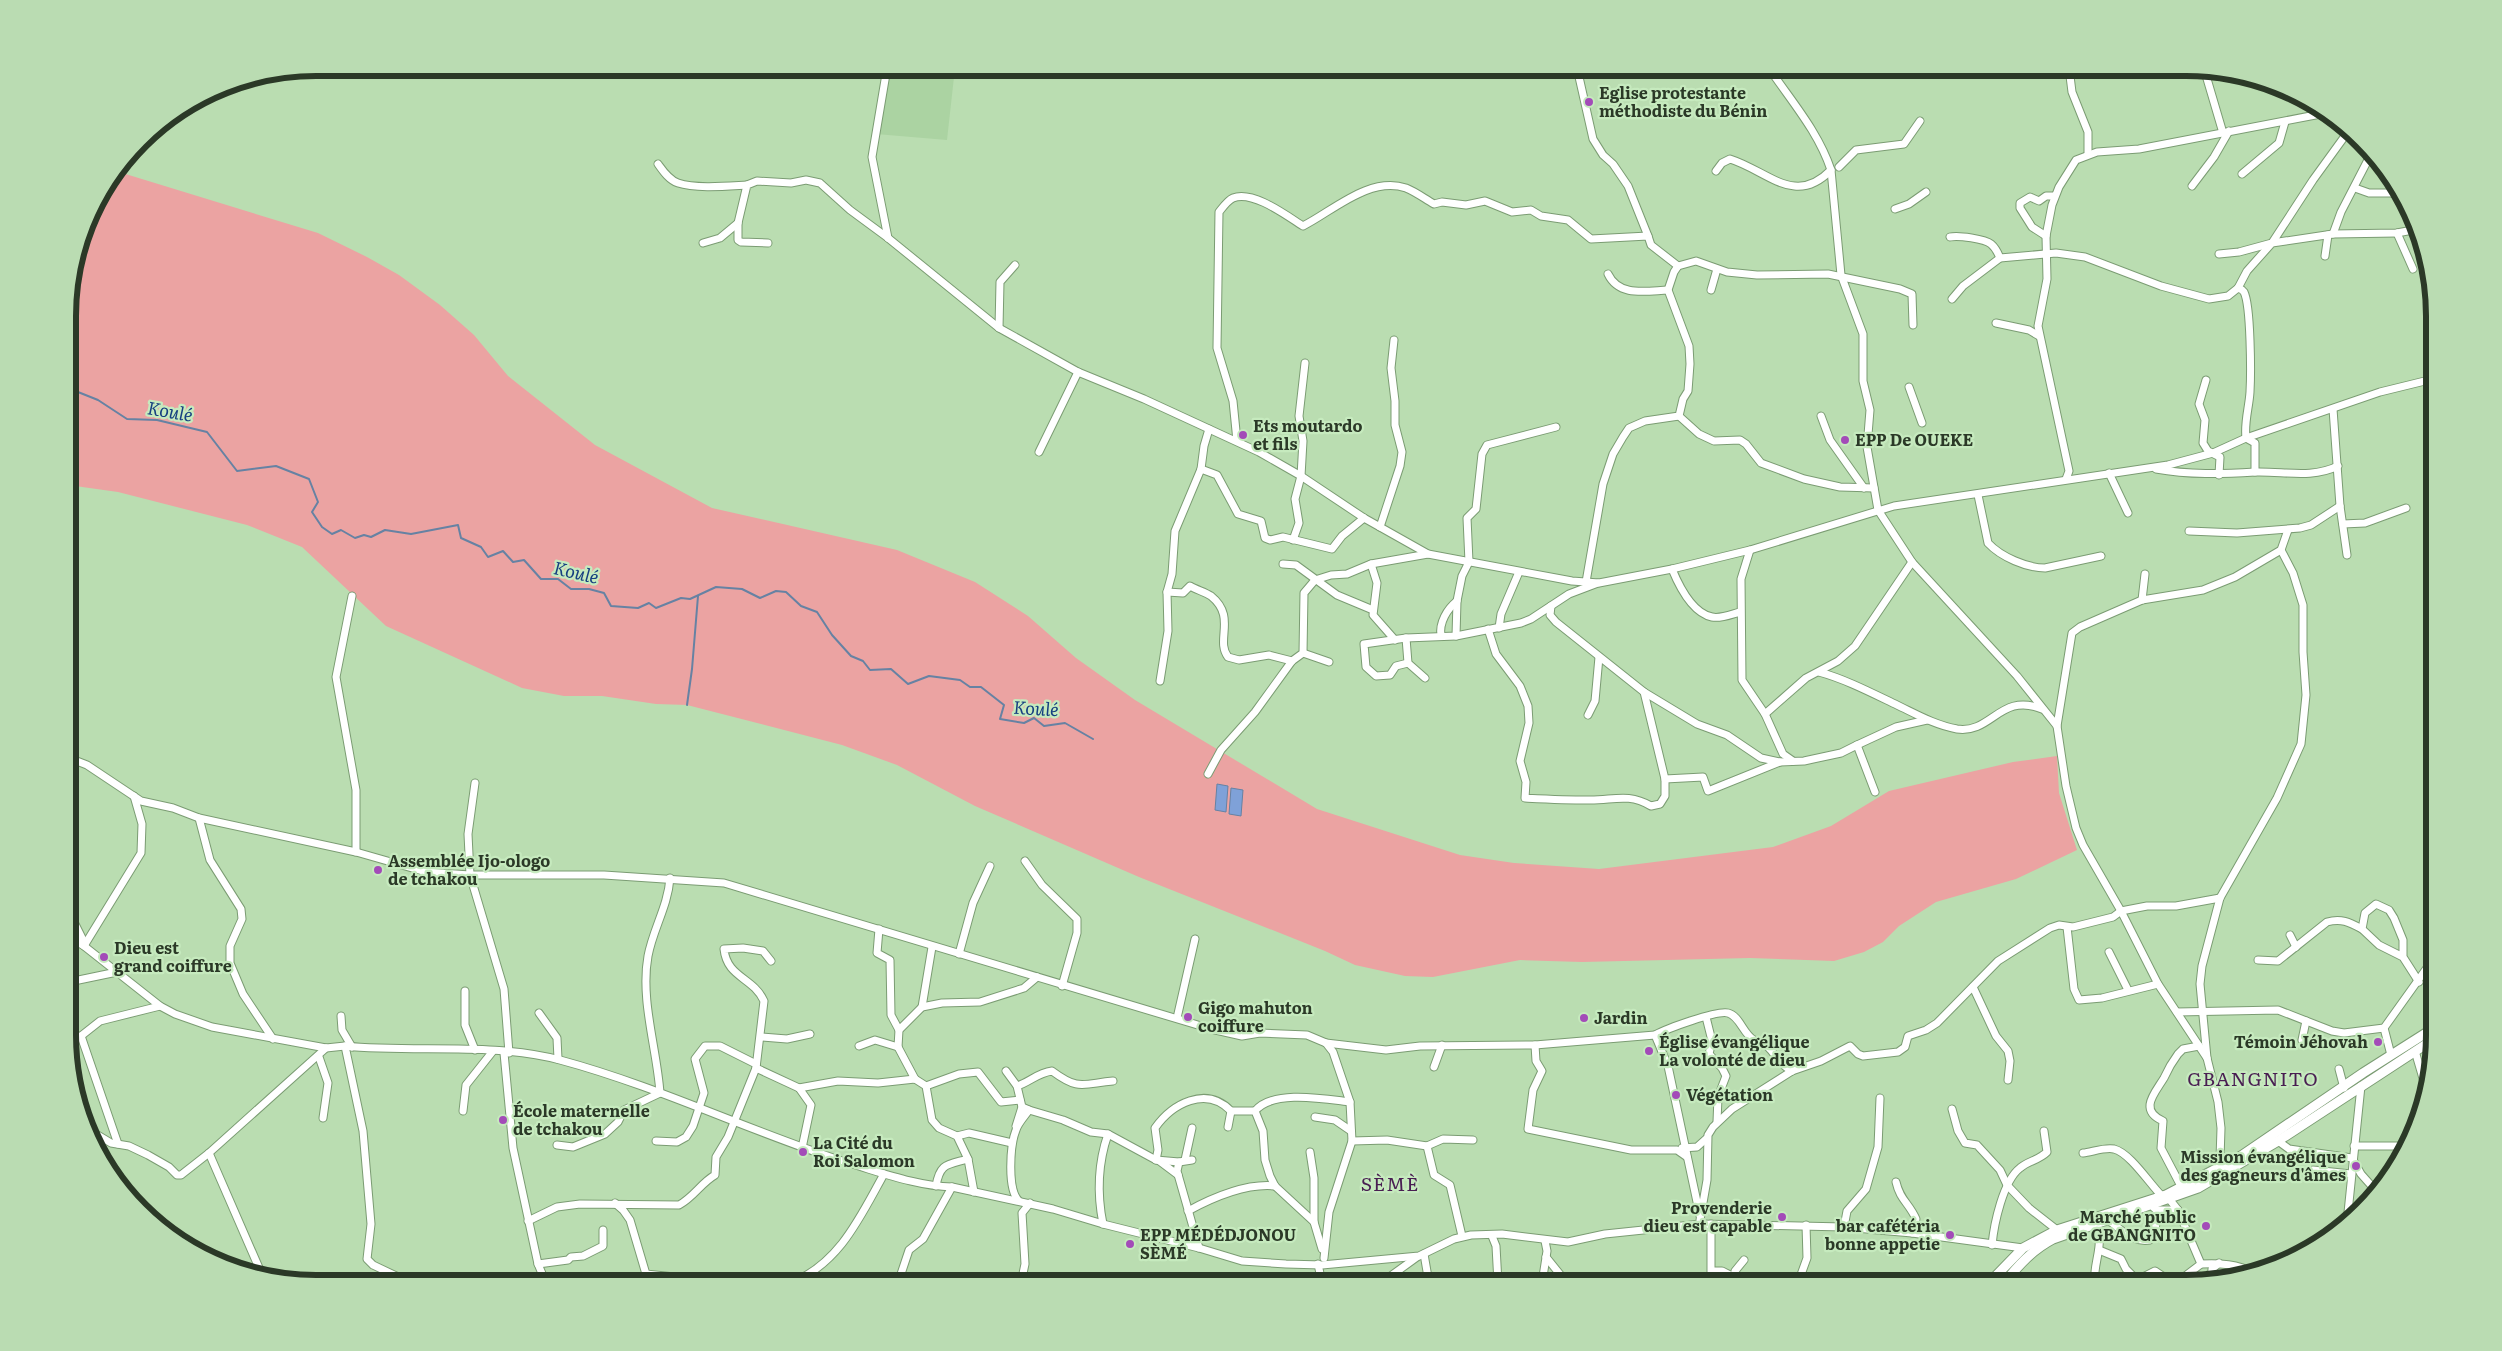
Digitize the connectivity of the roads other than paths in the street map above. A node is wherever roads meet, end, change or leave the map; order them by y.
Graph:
1 (886, 76) edge
2 (1578, 76) edge
3 (1775, 76) edge
4 (2070, 76) edge
5 (2207, 77) edge
6 (2316, 115) edge
7 (1920, 121) dead end
8 (2284, 122) junction
9 (2226, 132) junction
10 (2345, 136) edge
11 (2088, 154) junction
12 (2368, 160) edge
13 (658, 164) dead end
14 (1839, 168) dead end
15 (1831, 170) junction
16 (1716, 171) dead end
17 (2242, 174) dead end
18 (746, 185) junction
19 (2192, 186) dead end
20 (2355, 188) junction
21 (1926, 192) dead end
22 (2392, 193) edge
23 (2054, 196) junction
24 (1895, 209) dead end
25 (738, 223) junction
26 (2410, 230) edge
27 (2397, 232) junction
28 (2330, 235) junction
29 (1648, 236) junction
30 (2046, 236) junction
31 (1950, 237) dead end
32 (888, 238) junction
33 (703, 243) dead end
34 (768, 243) dead end
35 (2272, 244) junction
36 (2048, 254) junction
37 (2219, 254) dead end
38 (2325, 256) dead end
39 (2000, 258) junction
40 (1015, 265) dead end
41 (1678, 266) junction
42 (1717, 269) junction
43 (2413, 270) dead end
44 (1608, 274) dead end
45 (1841, 276) junction
46 (2238, 288) junction
47 (1668, 290) junction
48 (1711, 290) dead end
49 (1952, 300) dead end
50 (1996, 323) dead end
51 (1913, 325) dead end
52 (999, 328) junction
53 (2039, 336) junction
54 (1394, 340) dead end
55 (1305, 363) dead end
56 (1078, 372) junction
57 (2206, 380) dead end
58 (2426, 381) edge
59 (1909, 387) dead end
60 (2333, 409) junction
61 (1680, 416) junction
62 (1821, 416) dead end
63 (1922, 423) dead end
64 (1556, 427) dead end
65 (1209, 429) junction
66 (2246, 438) junction
67 (1237, 441) junction
68 (1039, 452) dead end
69 (2213, 453) junction
70 (2338, 466) junction
71 (2150, 468) junction
72 (1201, 470) junction
73 (2255, 472) junction
74 (2109, 473) junction
75 (2219, 475) junction
76 (1301, 476) junction
77 (2066, 479) junction
78 (1864, 488) junction
79 (1874, 488) junction
80 (1978, 495) junction
81 (2340, 506) junction
82 (2406, 508) dead end
83 (1878, 510) junction
84 (2128, 513) dead end
85 (1364, 518) junction
86 (2342, 524) junction
87 (1380, 527) junction
88 (2288, 530) junction
89 (2189, 531) dead end
90 (1293, 540) junction
91 (1750, 550) junction
92 (2281, 550) junction
93 (1428, 554) junction
94 (2347, 555) dead end
95 (2101, 556) dead end
96 (1469, 562) junction
97 (1912, 562) junction
98 (1283, 564) dead end
99 (1371, 564) junction
100 (1672, 569) junction
101 (1519, 572) junction
102 (2145, 574) dead end
103 (1315, 580) junction
104 (1586, 582) junction
105 (1599, 583) junction
106 (1167, 592) junction
107 (352, 596) dead end
108 (2142, 600) junction
109 (1456, 602) junction
110 (1551, 606) junction
111 (1373, 610) junction
112 (1740, 612) junction
113 (1499, 628) junction
114 (1488, 629) junction
115 (1441, 635) junction
116 (1456, 636) junction
117 (1406, 638) junction
118 (1395, 640) junction
119 (1303, 653) junction
120 (1599, 657) junction
121 (1292, 661) junction
122 (1329, 662) dead end
123 (1408, 663) junction
124 (1819, 672) junction
125 (1425, 678) dead end
126 (1160, 681) dead end
127 (1644, 692) junction
128 (2044, 710) junction
129 (1765, 714) junction
130 (1588, 715) dead end
131 (1927, 720) junction
132 (2057, 726) junction
133 (1857, 745) junction
134 (76, 761) edge
135 (1793, 761) junction
136 (1780, 762) junction
137 (1208, 774) dead end
138 (1665, 779) junction
139 (475, 783) dead end
140 (1875, 792) dead end
141 (134, 795) junction
142 (199, 818) junction
143 (356, 852) junction
144 (1026, 861) dead end
145 (990, 866) dead end
146 (470, 875) junction
147 (670, 878) junction
148 (2220, 898) junction
149 (2121, 911) junction
150 (76, 927) edge
151 (2067, 927) junction
152 (879, 929) junction
153 (2362, 929) junction
154 (2290, 935) dead end
155 (1194, 939) dead end
156 (76, 941) edge
157 (84, 945) junction
158 (932, 947) junction
159 (2296, 947) junction
160 (2109, 952) dead end
161 (959, 954) junction
162 (2403, 957) junction
163 (2258, 960) dead end
164 (771, 961) dead end
165 (2426, 971) edge
166 (117, 972) junction
167 (1038, 977) junction
168 (76, 981) edge
169 (2419, 982) junction
170 (2158, 984) junction
171 (1062, 986) junction
172 (1973, 987) junction
173 (2128, 990) junction
174 (465, 991) dead end
175 (160, 1006) junction
176 (922, 1007) junction
177 (2204, 1011) junction
178 (2177, 1012) junction
179 (539, 1013) dead end
180 (341, 1016) dead end
181 (1706, 1017) junction
182 (1177, 1018) junction
183 (2306, 1021) junction
184 (2384, 1028) junction
185 (899, 1030) junction
186 (2426, 1033) edge
187 (810, 1034) dead end
188 (1655, 1035) junction
189 (81, 1036) junction
190 (76, 1037) edge
191 (761, 1037) junction
192 (273, 1039) junction
193 (2302, 1040) dead end
194 (1326, 1043) junction
195 (2425, 1044) edge
196 (1442, 1045) junction
197 (1536, 1045) junction
198 (859, 1046) dead end
199 (2199, 1046) junction
200 (348, 1047) junction
201 (898, 1047) junction
202 (326, 1048) junction
203 (476, 1050) junction
204 (492, 1051) junction
205 (2415, 1051) junction
206 (507, 1053) junction
207 (2391, 1056) junction
208 (319, 1057) junction
209 (2207, 1058) junction
210 (558, 1059) junction
211 (756, 1066) junction
212 (1434, 1067) dead end
213 (2339, 1069) dead end
214 (1006, 1070) dead end
215 (1792, 1071) junction
216 (2422, 1076) edge
217 (916, 1079) junction
218 (2008, 1080) dead end
219 (1113, 1081) dead end
220 (926, 1086) junction
221 (1016, 1086) junction
222 (799, 1088) junction
223 (660, 1093) junction
224 (2351, 1093) junction
225 (1880, 1098) dead end
226 (1350, 1102) junction
227 (1024, 1106) junction
228 (698, 1108) junction
229 (1952, 1109) dead end
230 (463, 1111) dead end
231 (1230, 1111) junction
232 (1255, 1111) junction
233 (1315, 1117) dead end
234 (323, 1118) dead end
235 (1717, 1122) junction
236 (734, 1123) junction
237 (1228, 1127) dead end
238 (1192, 1128) dead end
239 (2044, 1131) dead end
240 (1091, 1132) junction
241 (1351, 1132) junction
242 (1108, 1134) junction
243 (98, 1135) edge
244 (1708, 1135) junction
245 (957, 1136) junction
246 (1473, 1140) dead end
247 (656, 1141) dead end
248 (1352, 1141) junction
249 (2278, 1141) junction
250 (1105, 1142) junction
251 (118, 1144) junction
252 (1012, 1144) junction
253 (558, 1145) dead end
254 (1427, 1146) junction
255 (2354, 1146) junction
256 (2398, 1146) edge
257 (802, 1148) junction
258 (1682, 1149) junction
259 (1310, 1152) dead end
260 (209, 1153) junction
261 (2083, 1153) dead end
262 (2352, 1158) junction
263 (968, 1159) junction
264 (1157, 1160) junction
265 (1185, 1161) junction
266 (2216, 1170) junction
267 (2313, 1170) dead end
268 (884, 1174) junction
269 (2351, 1174) junction
270 (1178, 1175) junction
271 (1896, 1182) dead end
272 (1011, 1184) junction
273 (2007, 1185) junction
274 (936, 1186) junction
275 (1275, 1186) junction
276 (2372, 1186) edge
277 (952, 1187) junction
278 (2182, 1188) junction
279 (974, 1192) junction
280 (997, 1197) junction
281 (2168, 1197) junction
282 (1015, 1200) junction
283 (615, 1203) junction
284 (1030, 1203) junction
285 (2154, 1208) junction
286 (2178, 1210) junction
287 (1188, 1211) junction
288 (1022, 1212) junction
289 (2348, 1212) edge
290 (2108, 1220) junction
291 (528, 1221) junction
292 (1314, 1222) junction
293 (1701, 1222) junction
294 (1103, 1224) junction
295 (1710, 1224) junction
296 (1806, 1225) junction
297 (2095, 1225) junction
298 (1844, 1227) junction
299 (603, 1230) dead end
300 (2057, 1230) junction
301 (1912, 1233) junction
302 (1462, 1236) junction
303 (1492, 1236) junction
304 (1545, 1241) junction
305 (1992, 1245) junction
306 (1199, 1248) junction
307 (2022, 1248) junction
308 (2099, 1250) junction
309 (1421, 1255) junction
310 (1546, 1257) junction
311 (1324, 1258) junction
312 (1744, 1260) dead end
313 (2219, 1263) junction
314 (538, 1264) junction
315 (2201, 1264) junction
316 (1319, 1265) junction
317 (259, 1268) edge
318 (2244, 1268) edge
319 (1712, 1271) junction
320 (2013, 1272) junction
321 (2212, 1273) edge
322 (393, 1275) edge
323 (543, 1275) edge
324 (656, 1275) edge
325 (805, 1275) edge
326 (901, 1275) edge
327 (1023, 1275) edge
328 (1321, 1275) edge
329 (1392, 1275) edge
330 (1427, 1275) edge
331 (1498, 1275) edge
332 (1543, 1275) edge
333 (1561, 1275) edge
334 (1712, 1275) edge
335 (1730, 1275) edge
336 (1734, 1275) edge
337 (1801, 1275) edge
338 (1997, 1275) edge
339 (2011, 1275) edge
340 (2014, 1275) edge
341 (2094, 1275) edge
342 (2132, 1275) edge
343 (2147, 1275) edge
344 (2162, 1275) edge
345 (2186, 1275) edge

1 - 32 street
2 - 29 street
3 - 15 street
4 - 11 street
5 - 9 street
6 - 8 street
7 - 14 street
8 - 9 street
8 - 17 street
9 - 11 street
9 - 19 street
10 - 35 street
11 - 23 street
12 - 20 street
13 - 18 street
15 - 16 street
15 - 45 street
18 - 25 street
18 - 32 street
20 - 22 street
20 - 28 street
21 - 24 street
23 - 30 street
23 - 30 street
25 - 33 street
25 - 34 street
26 - 27 street
27 - 28 street
27 - 43 street
28 - 35 street
28 - 38 street
29 - 41 street
29 - 67 street
30 - 36 street
31 - 39 street
32 - 52 street
35 - 37 street
35 - 46 street
36 - 39 street
36 - 46 street
36 - 53 street
39 - 49 street
40 - 52 street
41 - 42 street
41 - 47 street
42 - 45 street
42 - 48 street
44 - 47 street
45 - 51 street
45 - 79 street
46 - 66 street
47 - 61 street
50 - 53 street
52 - 56 street
53 - 77 street
54 - 87 street
55 - 76 street
56 - 65 street
56 - 68 street
57 - 69 street
58 - 60 street
59 - 63 street
60 - 66 street
60 - 70 street
61 - 78 street
61 - 104 street
62 - 78 street
64 - 96 street
65 - 67 street
65 - 72 street
66 - 69 street
66 - 73 street
67 - 76 street
69 - 71 street
69 - 75 street
70 - 73 street
70 - 81 street
71 - 74 street
71 - 75 street
72 - 90 street
72 - 106 street
73 - 75 street
74 - 77 street
74 - 84 street
76 - 85 street
76 - 90 street
77 - 80 street
78 - 79 street
79 - 83 street
80 - 83 street
80 - 95 street
81 - 86 street
81 - 88 street
82 - 86 street
83 - 91 street
83 - 97 street
85 - 87 street
85 - 90 street
86 - 94 street
87 - 93 street
88 - 89 street
88 - 92 street
91 - 100 street
91 - 112 street
92 - 108 street
92 - 148 street
93 - 96 street
93 - 99 street
96 - 101 street
96 - 109 street
97 - 124 street
97 - 128 street
98 - 103 street
99 - 103 street
99 - 111 street
100 - 105 street
100 - 112 street
101 - 104 street
101 - 113 street
102 - 108 street
103 - 111 street
103 - 119 street
104 - 105 street
105 - 110 street
106 - 121 street
106 - 126 street
107 - 143 street
108 - 132 street
109 - 115 street
109 - 116 street
110 - 113 street
110 - 120 street
111 - 118 street
112 - 129 street
113 - 114 street
114 - 116 street
114 - 138 street
115 - 116 street
115 - 117 street
117 - 118 street
117 - 123 street
118 - 123 street
119 - 121 street
119 - 122 street
120 - 127 street
120 - 130 street
121 - 137 street
123 - 125 street
124 - 129 street
124 - 131 street
127 - 136 street
127 - 138 street
128 - 131 street
128 - 132 street
129 - 135 street
131 - 133 street
132 - 149 street
133 - 135 street
133 - 140 street
134 - 141 street
135 - 136 street
136 - 138 street
139 - 146 street
141 - 142 street
141 - 157 street
142 - 143 street
142 - 192 street
143 - 146 street
144 - 171 street
145 - 161 street
146 - 147 street
146 - 206 street
147 - 152 street
147 - 223 street
148 - 149 street
148 - 177 street
149 - 151 street
149 - 170 street
150 - 157 street
151 - 172 street
151 - 173 street
152 - 158 street
152 - 185 street
153 - 159 street
153 - 162 street
153 - 162 street
154 - 159 street
155 - 182 street
156 - 157 street
157 - 166 street
158 - 161 street
158 - 176 street
159 - 163 street
160 - 173 street
161 - 167 street
162 - 169 street
164 - 191 street
165 - 169 street
166 - 168 street
166 - 175 street
167 - 171 street
167 - 176 street
169 - 184 street
170 - 173 street
170 - 178 street
171 - 182 street
172 - 215 street
172 - 218 street
174 - 203 street
175 - 189 street
175 - 192 street
176 - 185 street
177 - 178 street
177 - 183 street
177 - 209 street
178 - 199 street
179 - 210 street
180 - 200 street
181 - 188 street
181 - 215 street
181 - 235 street
182 - 194 street
183 - 184 street
183 - 193 street
184 - 207 street
185 - 201 street
186 - 207 main road
187 - 191 street
188 - 197 street
188 - 258 street
189 - 190 street
189 - 251 street
191 - 211 street
192 - 202 street
194 - 196 street
194 - 226 street
195 - 205 main road
196 - 197 street
196 - 212 street
197 - 258 street
198 - 201 street
199 - 209 street
199 - 278 street
200 - 202 street
200 - 203 street
200 - 322 street
201 - 217 street
202 - 208 street
203 - 204 street
204 - 206 street
204 - 230 street
205 - 216 street
205 - 224 main road
206 - 210 street
206 - 291 street
207 - 224 main road
208 - 234 street
208 - 260 street
209 - 266 street
210 - 223 street
211 - 222 street
211 - 228 street
211 - 236 street
213 - 224 street
214 - 221 street
215 - 235 street
217 - 220 street
217 - 222 street
219 - 221 street
220 - 227 street
220 - 245 street
221 - 227 street
222 - 257 street
223 - 228 street
223 - 253 street
224 - 249 main road
224 - 255 street
224 - 266 main road
225 - 298 street
226 - 232 street
226 - 241 street
227 - 240 street
227 - 252 street
228 - 236 street
228 - 247 street
229 - 273 street
231 - 232 street
231 - 237 street
231 - 264 street
232 - 275 street
233 - 241 street
235 - 244 street
236 - 257 street
236 - 283 street
238 - 265 street
239 - 273 street
240 - 242 street
240 - 250 street
241 - 248 street
242 - 250 street
242 - 264 street
243 - 251 street
244 - 258 street
244 - 293 street
245 - 252 street
245 - 263 street
246 - 254 street
248 - 254 street
248 - 311 street
249 - 262 street
249 - 281 main road
250 - 294 street
251 - 260 street
252 - 272 street
254 - 302 street
255 - 256 street
255 - 262 street
257 - 268 street
258 - 293 street
259 - 292 street
260 - 317 street
261 - 281 street
262 - 269 street
262 - 276 street
263 - 274 street
263 - 279 street
264 - 265 street
264 - 270 street
265 - 270 street
266 - 278 main road
267 - 269 street
268 - 274 street
268 - 325 street
269 - 289 street
270 - 287 street
271 - 301 street
272 - 280 street
272 - 282 street
273 - 300 street
273 - 305 street
274 - 277 street
275 - 287 street
275 - 292 street
277 - 279 street
277 - 326 street
278 - 281 main road
279 - 280 street
280 - 282 street
281 - 285 main road
281 - 286 street
281 - 300 main road
282 - 284 street
282 - 288 street
283 - 291 street
283 - 324 street
284 - 288 street
284 - 294 street
285 - 286 street
285 - 290 main road
285 - 290 street
286 - 315 street
287 - 306 street
288 - 327 street
290 - 297 main road
291 - 314 street
292 - 311 street
293 - 295 street
293 - 304 street
294 - 306 street
295 - 296 street
295 - 319 street
296 - 298 street
296 - 337 street
297 - 308 street
297 - 320 main road
298 - 301 street
299 - 314 street
300 - 307 main road
301 - 305 street
302 - 303 street
302 - 309 street
303 - 304 street
303 - 331 street
304 - 310 street
305 - 307 street
306 - 316 street
307 - 338 main road
308 - 341 street
308 - 342 street
309 - 316 street
309 - 329 street
309 - 330 street
310 - 332 street
310 - 333 street
311 - 316 street
312 - 336 street
313 - 315 street
313 - 318 street
313 - 321 street
314 - 323 street
315 - 345 street
316 - 328 street
319 - 334 street
319 - 335 street
320 - 339 main road
320 - 340 street
343 - 344 street

